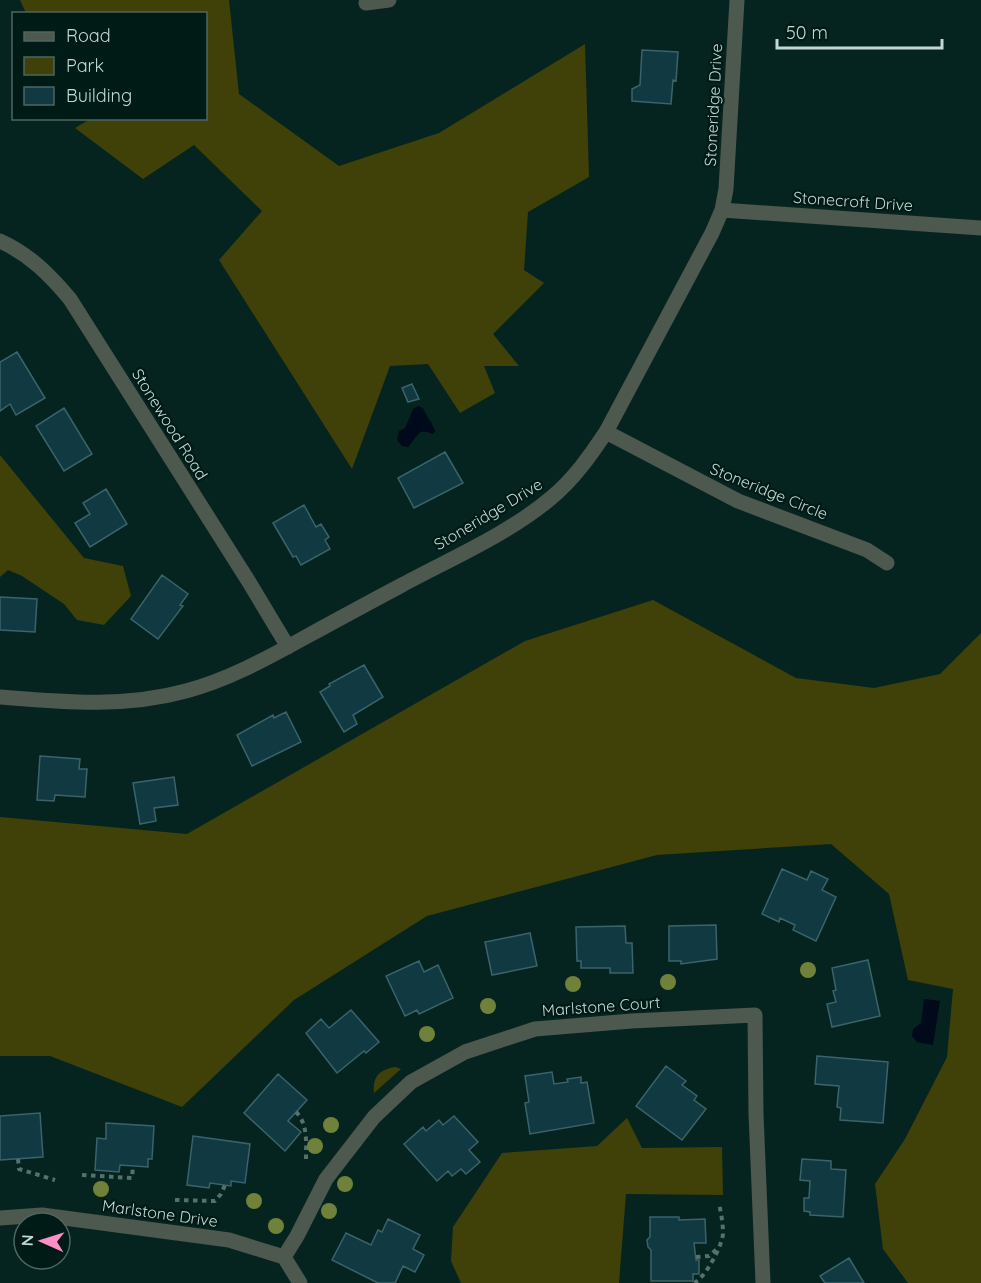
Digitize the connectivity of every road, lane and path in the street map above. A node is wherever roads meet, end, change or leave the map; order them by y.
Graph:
1 (389, 0) edge
2 (737, 0) edge
3 (366, 3) dead end
4 (722, 210) junction
5 (981, 228) edge
6 (0, 241) edge
7 (606, 432) junction
8 (887, 563) dead end
9 (288, 647) junction
10 (0, 697) edge
11 (296, 1112) dead end
12 (18, 1159) dead end
13 (306, 1159) dead end
14 (134, 1166) dead end
15 (82, 1175) dead end
16 (56, 1180) dead end
17 (225, 1185) dead end
18 (175, 1200) dead end
19 (719, 1203) dead end
20 (0, 1218) edge
21 (718, 1248) junction
22 (284, 1257) junction
23 (696, 1257) dead end
24 (300, 1283) edge
25 (694, 1283) edge
26 (763, 1283) edge

1 - 3 street
2 - 4 street, Stoneridge Drive
4 - 5 street, Stonecroft Drive
4 - 7 street, Stoneridge Drive
6 - 9 street, Stonewood Road
7 - 8 street, Stoneridge Circle
7 - 9 street, Stoneridge Drive
9 - 10 street, Stoneridge Drive
11 - 13 path
12 - 16 path
14 - 15 path
17 - 18 path
19 - 21 path
20 - 22 street, Marlstone Drive
21 - 23 path
21 - 25 path
22 - 24 street
22 - 26 street, Marlstone Court

